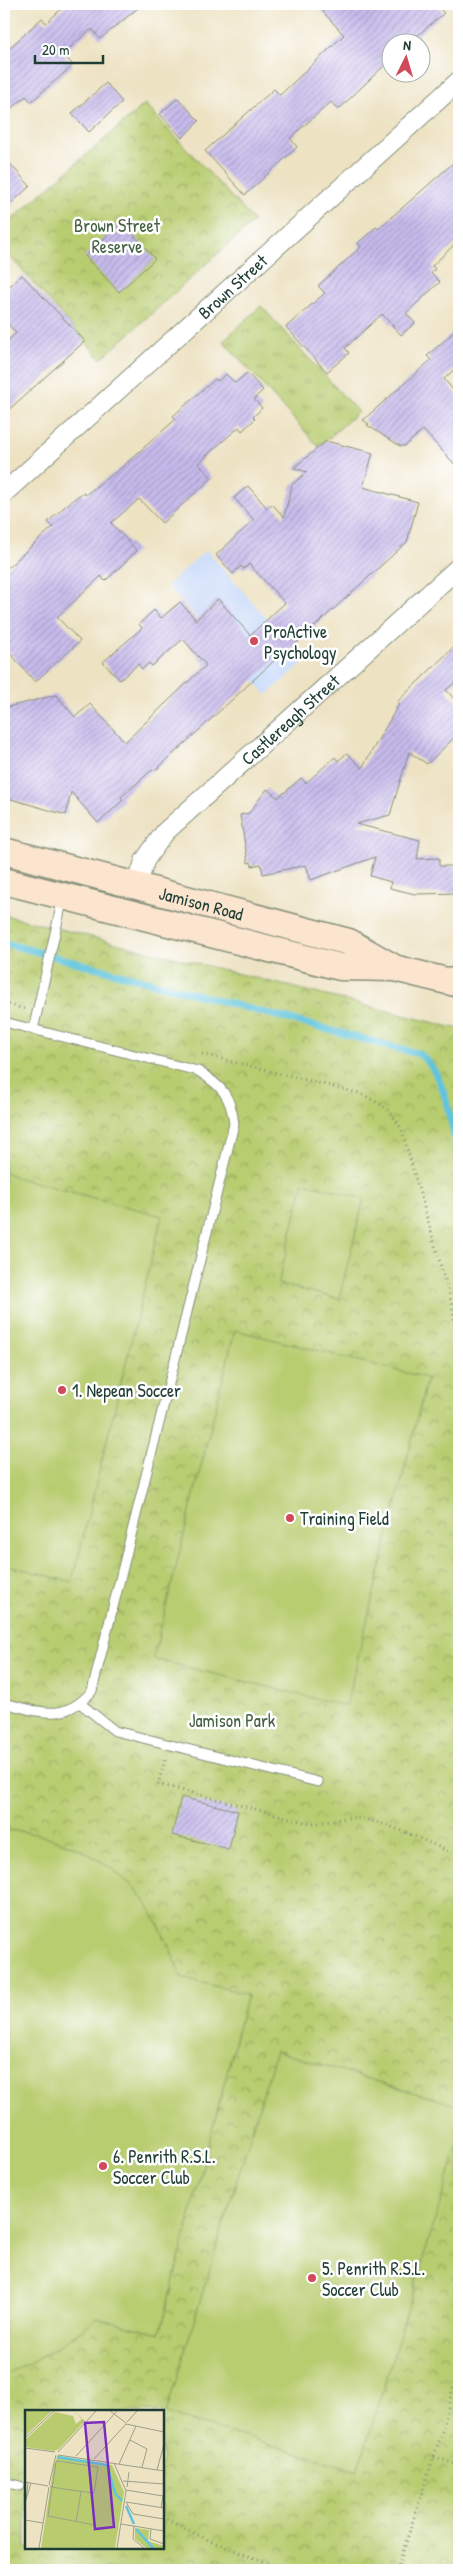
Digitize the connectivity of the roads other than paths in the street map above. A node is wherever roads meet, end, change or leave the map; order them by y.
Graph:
1 (459, 81) edge
2 (4, 493) edge
3 (459, 568) edge
4 (4, 851) edge
5 (4, 881) edge
6 (137, 885) junction
7 (63, 896) junction
8 (394, 968) junction
9 (459, 984) edge
10 (4, 1022) edge
11 (33, 1030) junction
12 (4, 1703) edge
13 (80, 1704) junction
14 (318, 1782) dead end
15 (4, 2482) edge
16 (20, 2486) dead end

1 - 2 street, Brown Street
3 - 6 street, Castlereagh Street
4 - 6 main road, Jamison Road
5 - 7 main road, Jamison Road
6 - 8 main road, Jamison Road
7 - 8 main road, Jamison Road
7 - 11 lane
8 - 9 main road, Jamison Road
10 - 11 lane
11 - 13 lane
12 - 13 lane
13 - 14 lane
15 - 16 lane

